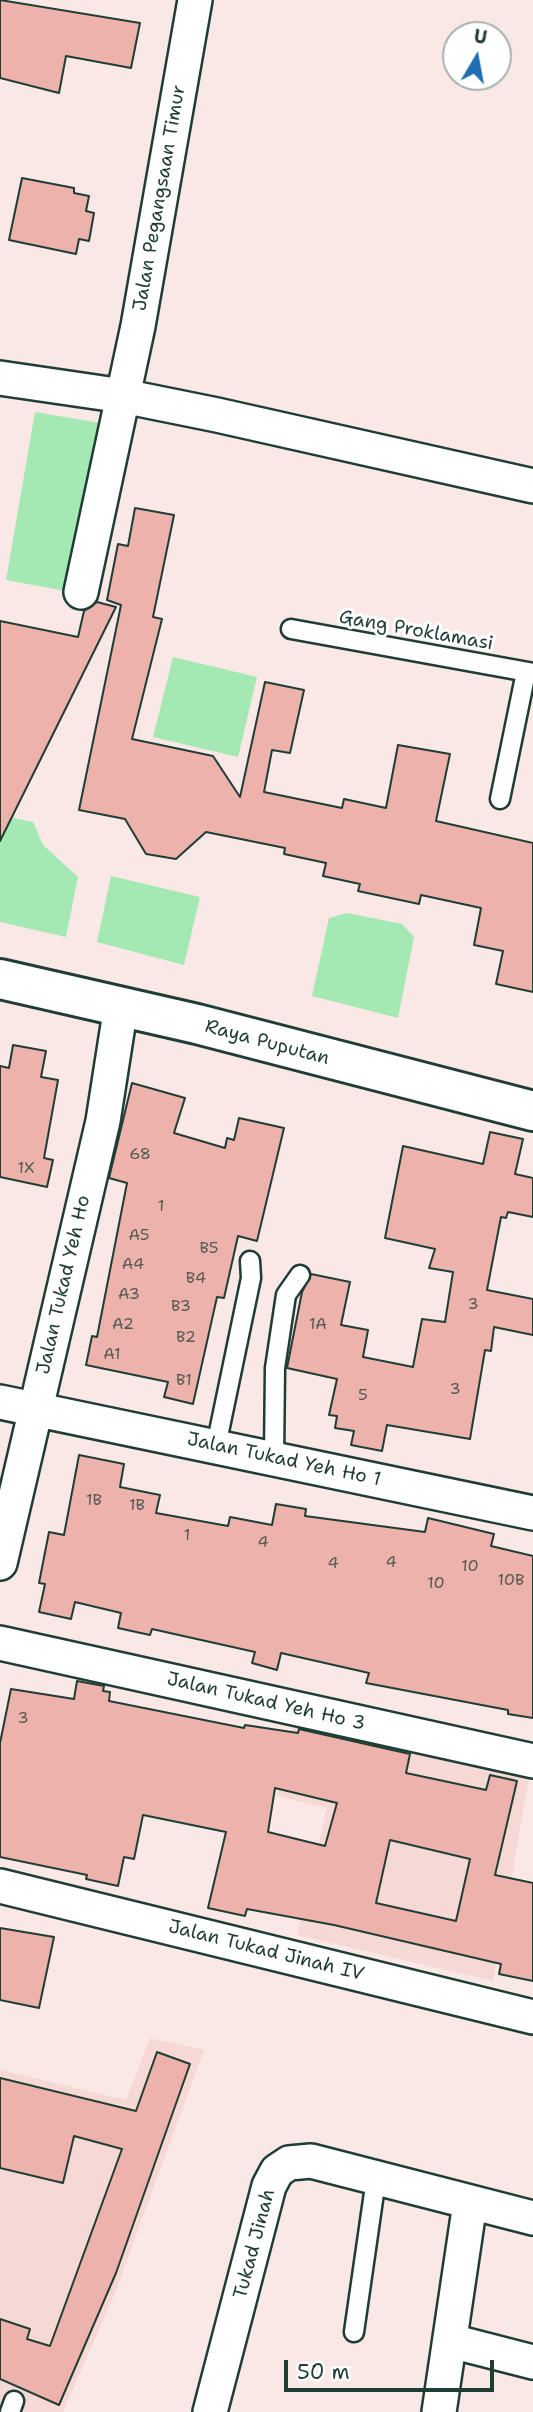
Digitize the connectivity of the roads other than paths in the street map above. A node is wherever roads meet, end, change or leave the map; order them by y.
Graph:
1 (195, 0) edge
2 (0, 379) edge
3 (123, 396) junction
4 (533, 486) edge
5 (81, 592) dead end
6 (291, 629) dead end
7 (530, 673) edge
8 (500, 799) dead end
9 (0, 979) edge
10 (121, 1006) junction
11 (533, 1111) edge
12 (250, 1261) dead end
13 (300, 1275) dead end
14 (0, 1402) edge
15 (34, 1409) junction
16 (216, 1446) junction
17 (274, 1458) junction
18 (533, 1513) edge
19 (0, 1563) edge
20 (0, 1643) edge
21 (533, 1761) edge
22 (0, 1886) edge
23 (533, 2017) edge
24 (376, 2179) junction
25 (470, 2203) junction
26 (533, 2218) edge
27 (354, 2332) dead end
28 (451, 2341) junction
29 (533, 2362) edge
30 (210, 2412) edge
31 (439, 2412) edge

1 - 3 street, Jalan Pegangsaan Timur
2 - 3 street
3 - 4 street
3 - 5 street, Jalan Pegangsaan Timur
6 - 7 lane, Gang Proklamasi
7 - 8 lane
9 - 10 main road, Raya Puputan
10 - 11 main road, Raya Puputan
10 - 15 street, Jalan Tukad Yeh Ho
12 - 16 lane
13 - 17 lane
14 - 15 street, Jalan Tukad Yeh Ho 1
15 - 16 street, Jalan Tukad Yeh Ho 1
15 - 19 street, Jalan Tukad Yeh Ho
16 - 17 street, Jalan Tukad Yeh Ho 1
17 - 18 street, Jalan Tukad Yeh Ho 1
20 - 21 street, Jalan Tukad Yeh Ho 3
22 - 23 street, Jalan Tukad Jinah IV
24 - 25 street, Tukad Jinah
24 - 27 lane
24 - 30 street, Tukad Jinah
25 - 26 street, Tukad Jinah
25 - 28 street
28 - 29 street
28 - 31 street

